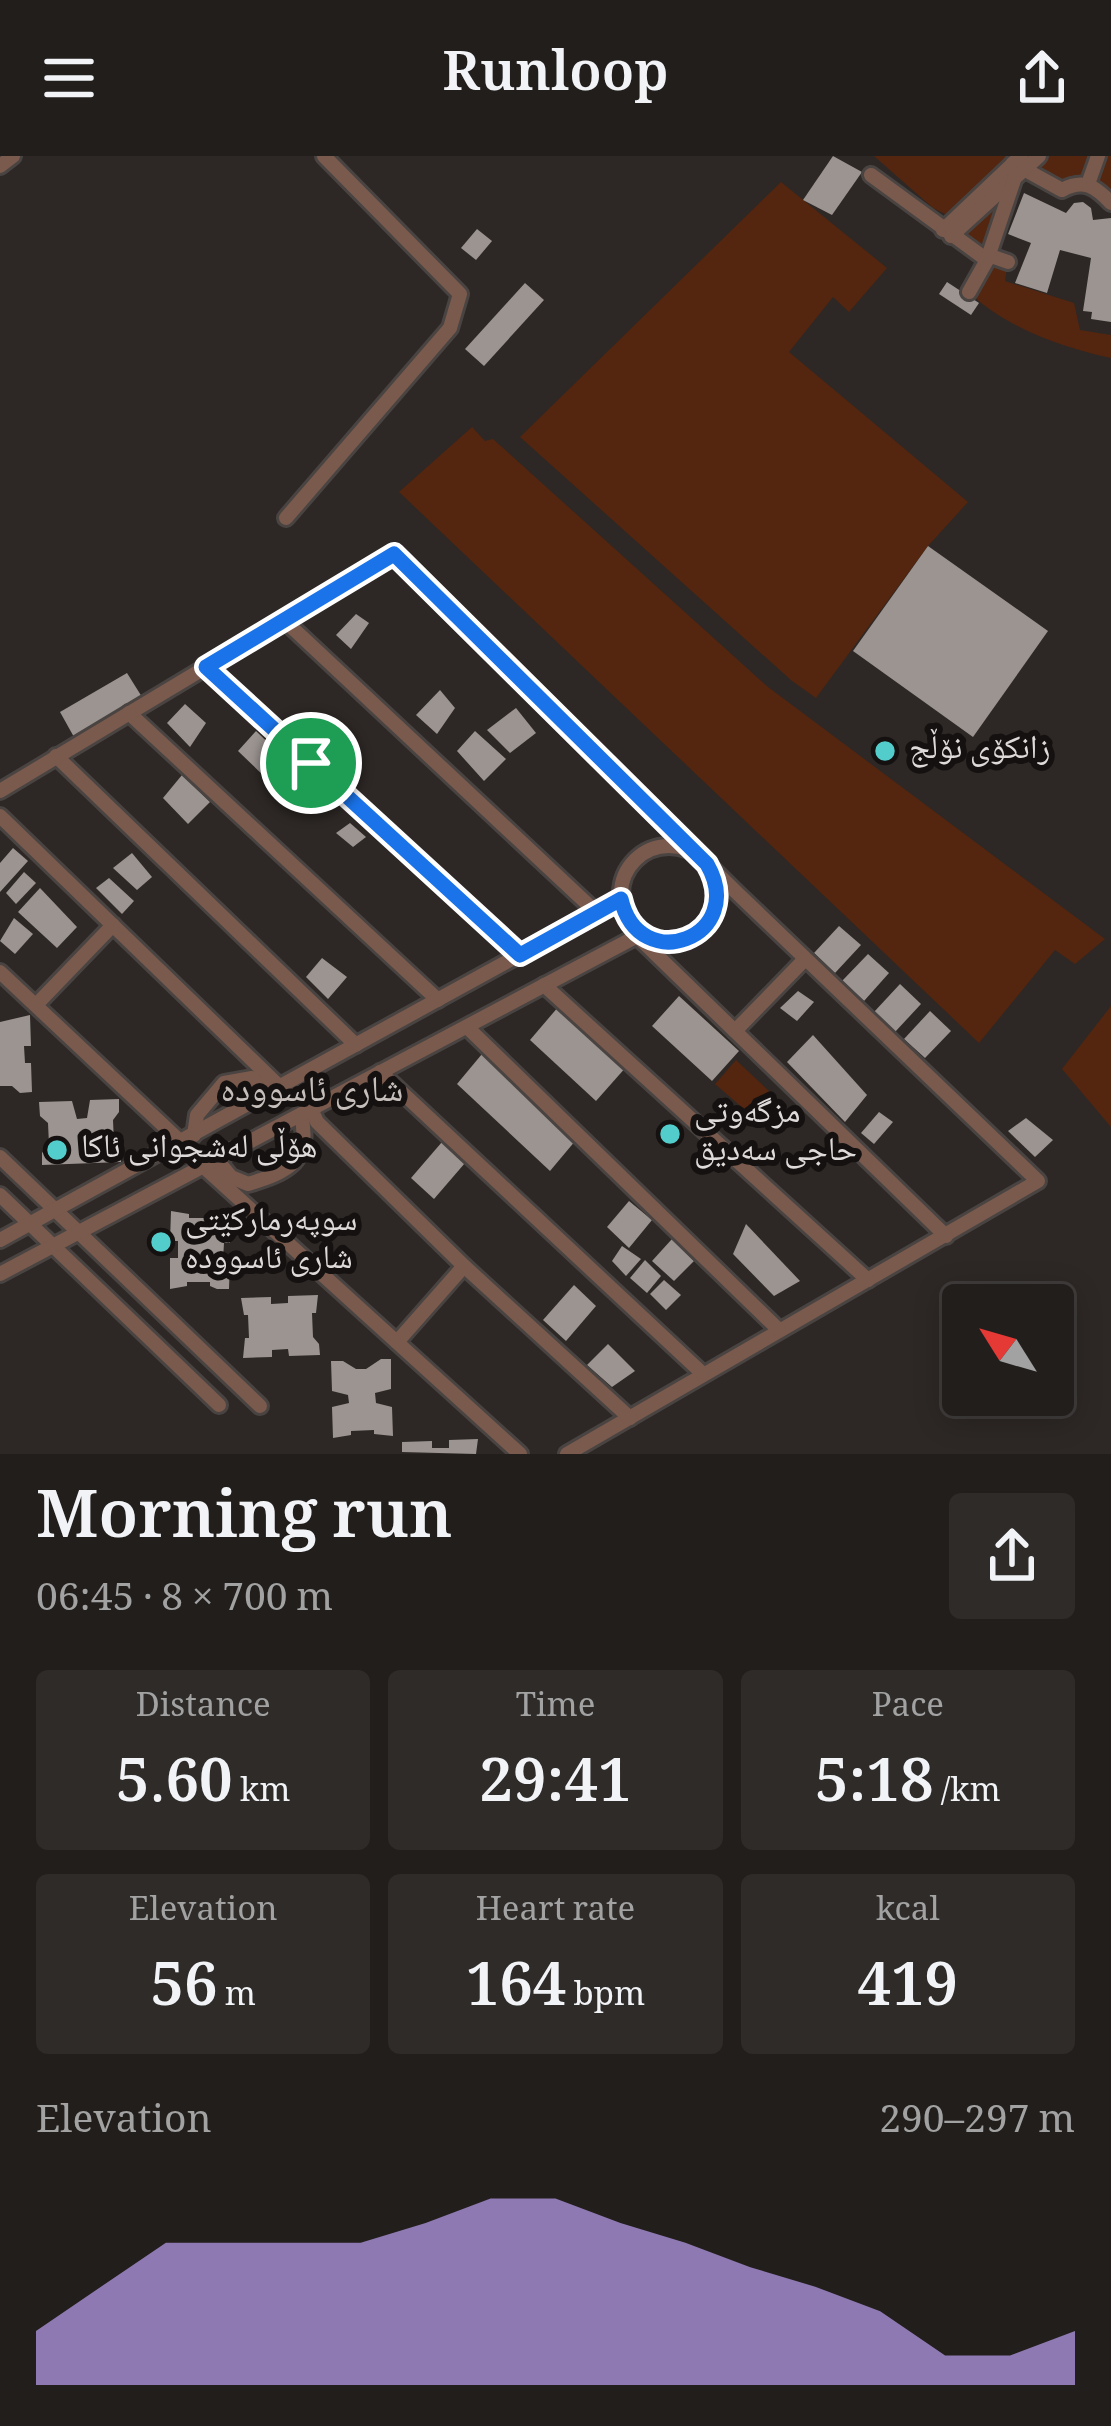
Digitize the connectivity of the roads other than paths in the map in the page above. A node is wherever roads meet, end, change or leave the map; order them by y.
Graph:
1 (13, 156) edge
2 (324, 156) edge
3 (1039, 156) edge
4 (1098, 156) edge
5 (0, 166) edge
6 (1018, 167) edge
7 (871, 175) dead end
8 (1088, 184) junction
9 (1111, 203) edge
10 (947, 233) junction
11 (988, 257) junction
12 (1008, 262) dead end
13 (969, 292) dead end
14 (286, 518) dead end
15 (284, 620) junction
16 (206, 667) junction
17 (129, 713) junction
18 (56, 756) junction
19 (0, 790) edge
20 (0, 817) edge
21 (707, 864) junction
22 (621, 899) junction
23 (597, 913) junction
24 (113, 925) junction
25 (639, 935) junction
26 (520, 955) junction
27 (806, 959) junction
28 (0, 972) edge
29 (544, 985) junction
30 (439, 1000) junction
31 (36, 1005) junction
32 (468, 1028) junction
33 (735, 1031) junction
34 (356, 1045) junction
35 (380, 1072) junction
36 (275, 1090) junction
37 (306, 1112) junction
38 (188, 1138) junction
39 (0, 1157) edge
40 (211, 1164) junction
41 (0, 1195) edge
42 (56, 1210) junction
43 (30, 1224) junction
44 (78, 1233) junction
45 (946, 1236) junction
46 (0, 1240) edge
47 (53, 1246) junction
48 (464, 1267) junction
49 (0, 1274) edge
50 (868, 1280) junction
51 (779, 1330) junction
52 (397, 1342) junction
53 (702, 1373) junction
54 (219, 1405) dead end
55 (260, 1406) dead end
56 (629, 1418) junction
57 (520, 1454) edge
58 (567, 1454) edge

1 - 5 street
2 - 14 street
3 - 6 street
4 - 8 street
6 - 8 street
6 - 10 street
6 - 11 street
7 - 10 street
8 - 9 street
10 - 11 street
11 - 12 street
11 - 13 street
15 - 16 street
15 - 21 street
15 - 23 street
16 - 17 street
16 - 26 street
17 - 18 street
17 - 30 street
18 - 19 street
18 - 34 street
20 - 24 street
21 - 22 street
21 - 25 street
21 - 27 street
22 - 23 street
22 - 25 street
23 - 26 street
24 - 31 street
24 - 36 street
25 - 29 street
25 - 33 street
26 - 30 street
27 - 33 street
27 - 45 street
28 - 31 street
29 - 32 street
29 - 50 street
30 - 34 street
31 - 38 street
32 - 35 street
32 - 51 street
33 - 45 street
34 - 36 street
35 - 37 street
35 - 53 street
36 - 38 street
36 - 38 street
37 - 40 street
37 - 40 street
37 - 48 street
38 - 42 street
39 - 42 street
40 - 44 street
40 - 52 street
41 - 43 street
42 - 43 street
42 - 44 street
43 - 46 street
43 - 47 street
44 - 47 street
44 - 55 street
45 - 50 street
47 - 49 street
47 - 54 street
48 - 52 street
48 - 56 street
50 - 51 street
51 - 53 street
52 - 57 street
53 - 56 street
56 - 58 street

